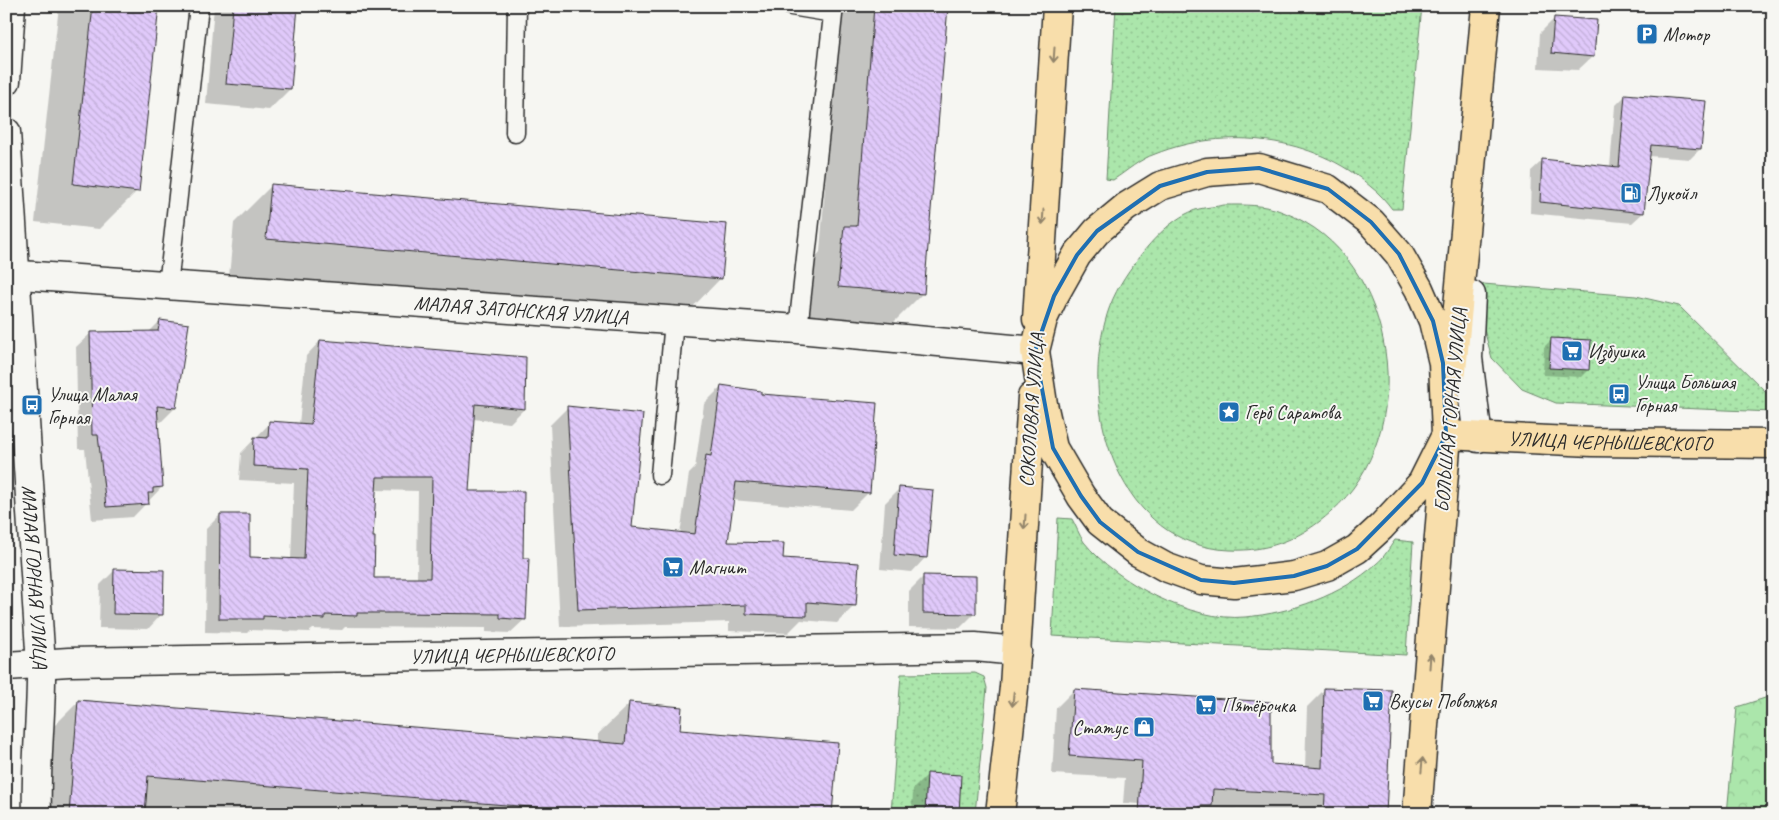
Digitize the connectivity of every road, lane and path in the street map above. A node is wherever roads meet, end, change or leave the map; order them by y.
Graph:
1 (12, 6) edge
2 (199, 6) edge
3 (517, 6) edge
4 (791, 6) edge
5 (1057, 6) edge
6 (1486, 6) edge
7 (1496, 6) edge
8 (834, 10) edge
9 (6, 81) edge
10 (6, 132) edge
11 (515, 133) dead end
12 (11, 275) edge
13 (168, 286) junction
14 (674, 320) junction
15 (798, 329) junction
16 (1035, 351) junction
17 (1446, 435) junction
18 (1478, 438) junction
19 (1773, 444) edge
20 (660, 475) dead end
21 (1017, 651) junction
22 (41, 664) junction
23 (6, 666) edge
24 (37, 814) edge
25 (1000, 814) edge
26 (1417, 814) edge

1 - 9 street
2 - 13 lane
3 - 11 lane
4 - 8 lane
5 -> 16 main road, СОКОЛОВАЯ УЛИЦА
6 - 17 main road, БОЛЬШАЯ ГОРНАЯ УЛИЦА
7 - 18 street
8 - 15 lane
10 - 12 street, МАЛАЯ ГОРНАЯ УЛИЦА
12 - 13 street, МАЛАЯ ЗАТОНСКАЯ УЛИЦА
12 - 22 street, МАЛАЯ ГОРНАЯ УЛИЦА
13 - 14 street, МАЛАЯ ЗАТОНСКАЯ УЛИЦА
14 - 15 street, МАЛАЯ ЗАТОНСКАЯ УЛИЦА
14 - 20 lane
15 - 16 street, МАЛАЯ ЗАТОНСКАЯ УЛИЦА
16 - 17 main road
16 - 17 main road
16 -> 21 main road, СОКОЛОВАЯ УЛИЦА
17 - 18 main road, УЛИЦА ЧЕРНЫШЕВСКОГО
26 -> 17 main road, БОЛЬШАЯ ГОРНАЯ УЛИЦА
18 - 19 main road, УЛИЦА ЧЕРНЫШЕВСКОГО
21 - 22 street, УЛИЦА ЧЕРНЫШЕВСКОГО
21 -> 25 main road, СОКОЛОВАЯ УЛИЦА
22 - 23 street, УЛИЦА ЧЕРНЫШЕВСКОГО
22 - 24 street, МАЛАЯ ГОРНАЯ УЛИЦА

